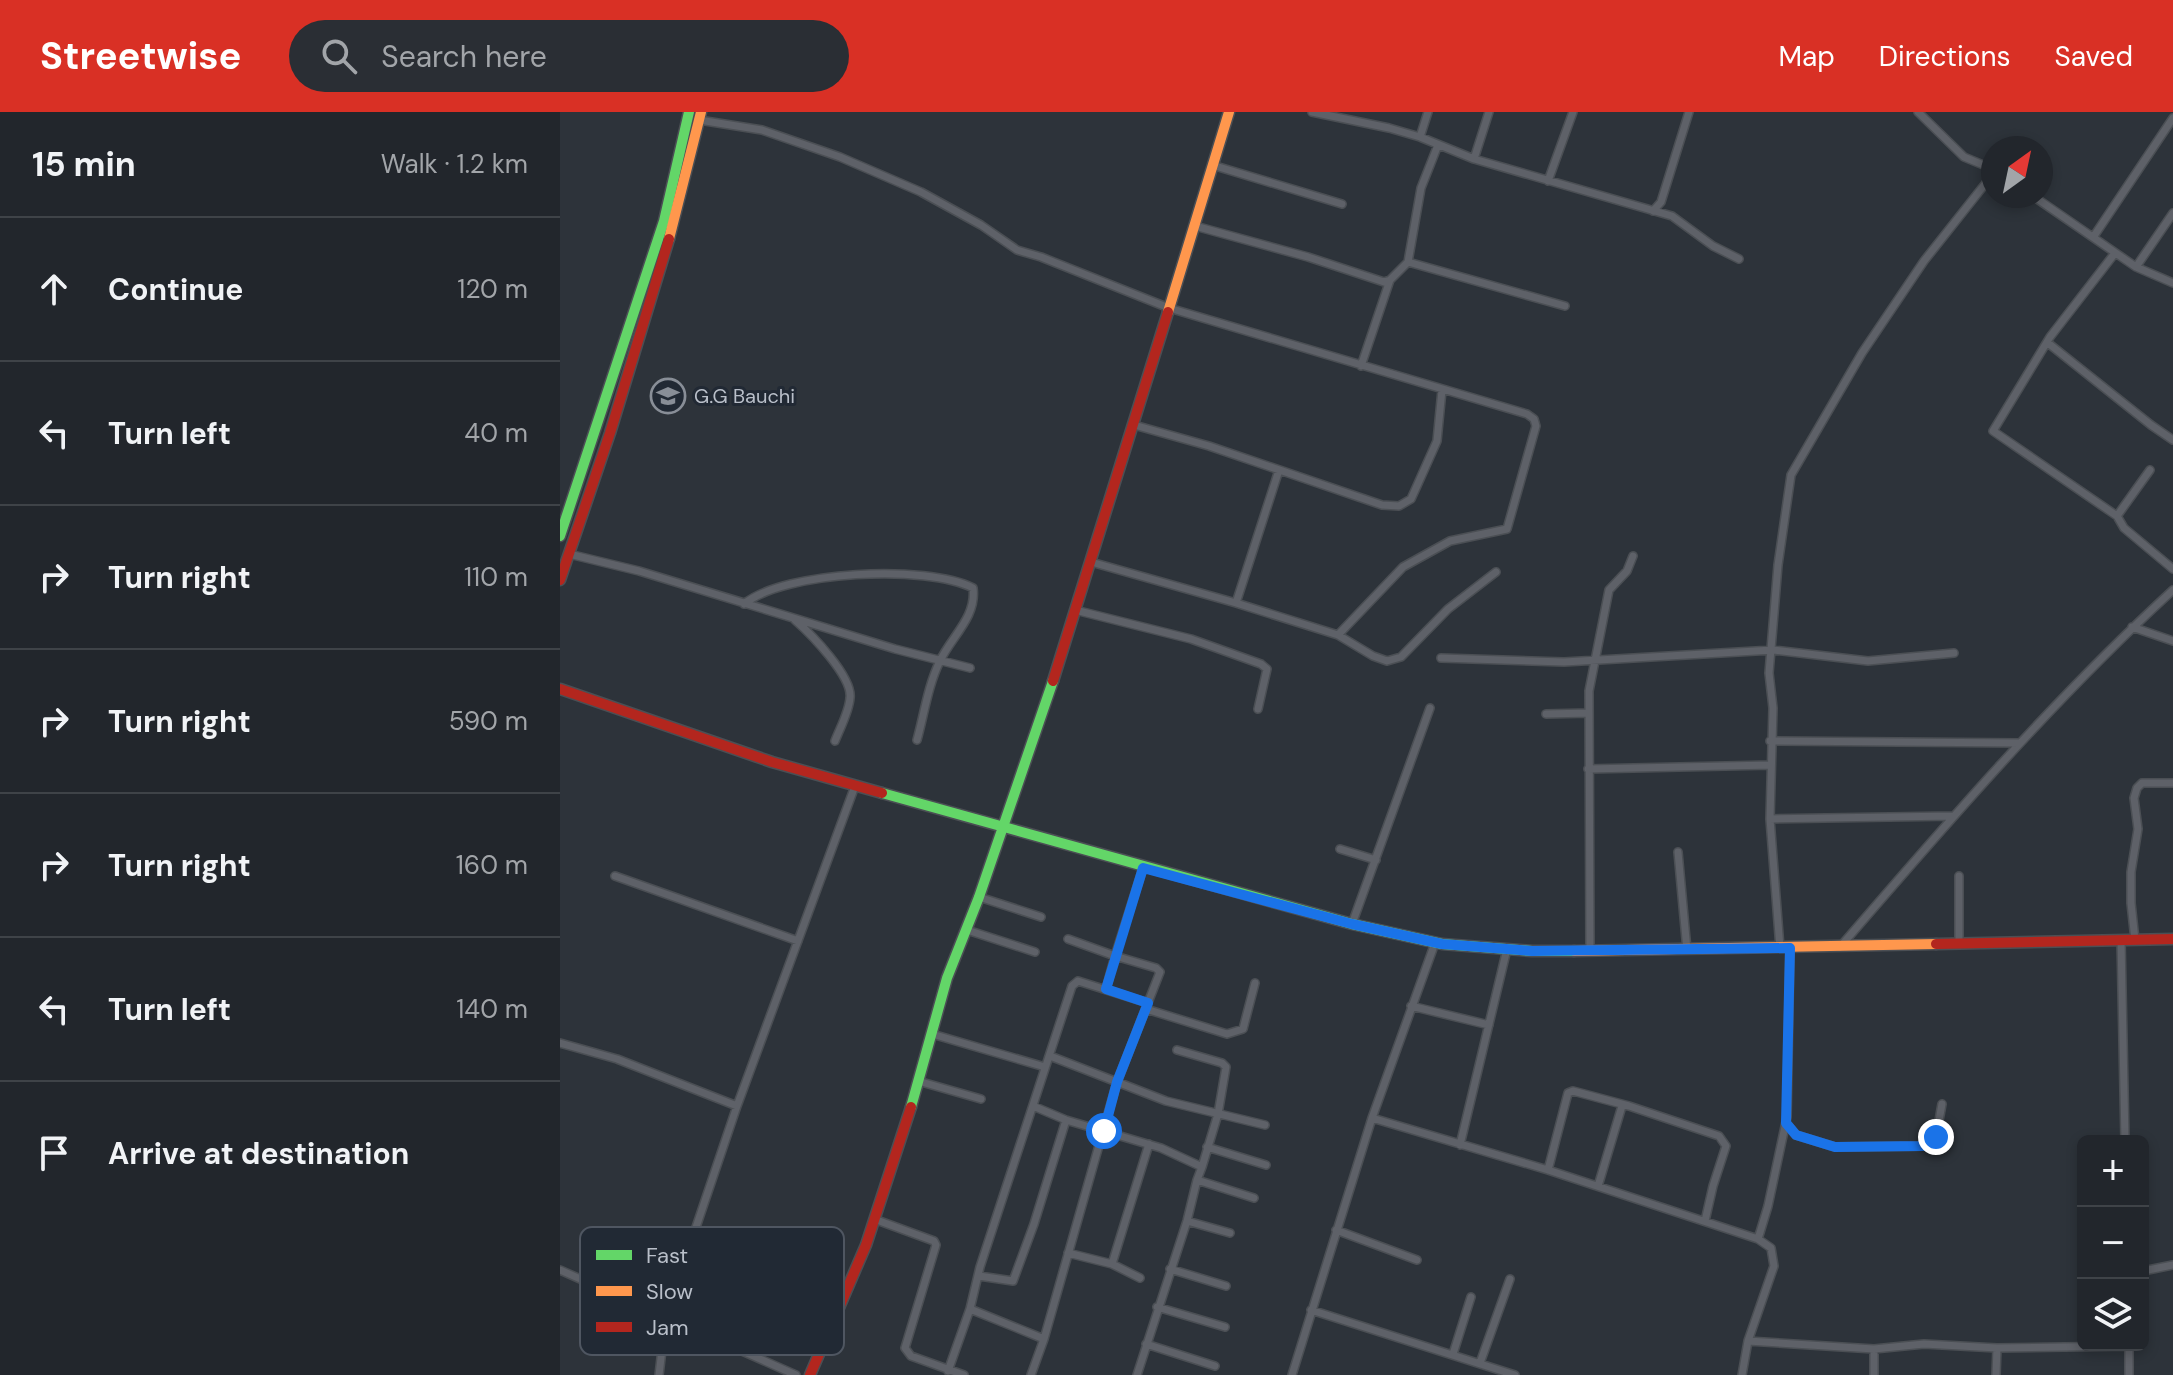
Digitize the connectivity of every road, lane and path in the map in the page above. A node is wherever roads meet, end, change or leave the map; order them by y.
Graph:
1 (1229, 112) edge
2 (1312, 112) edge
3 (1428, 112) edge
4 (1489, 112) edge
5 (1573, 112) edge
6 (1689, 112) edge
7 (1918, 112) edge
8 (694, 115) edge
9 (1348, 115) edge
10 (2173, 118) edge
11 (1420, 137) junction
12 (1438, 145) junction
13 (1474, 159) junction
14 (1212, 165) junction
15 (1981, 165) edge
16 (1548, 181) junction
17 (1981, 187) edge
18 (1342, 204) dead end
19 (2051, 208) edge
20 (1653, 211) junction
21 (2173, 213) edge
22 (1195, 226) junction
23 (2094, 236) junction
24 (2115, 253) junction
25 (1739, 259) dead end
26 (1408, 262) junction
27 (2136, 267) junction
28 (1390, 280) junction
29 (2173, 283) edge
30 (1565, 306) dead end
31 (1169, 308) junction
32 (2048, 343) junction
33 (1361, 366) junction
34 (1442, 390) junction
35 (1134, 425) junction
36 (2173, 440) edge
37 (1279, 470) junction
38 (2150, 470) dead end
39 (2117, 516) junction
40 (560, 536) edge
41 (569, 554) junction
42 (1633, 556) dead end
43 (1091, 562) junction
44 (2173, 569) edge
45 (1496, 572) dead end
46 (560, 580) edge
47 (2173, 590) edge
48 (1236, 603) junction
49 (744, 604) junction
50 (1075, 610) junction
51 (794, 618) junction
52 (2132, 627) junction
53 (1338, 635) junction
54 (2173, 641) edge
55 (1773, 650) junction
56 (1954, 653) dead end
57 (1441, 658) dead end
58 (1595, 660) junction
59 (939, 661) junction
60 (970, 668) dead end
61 (560, 689) edge
62 (1430, 708) dead end
63 (1258, 709) dead end
64 (1589, 713) junction
65 (1546, 714) dead end
66 (917, 740) dead end
67 (835, 741) dead end
68 (1770, 741) junction
69 (2020, 743) junction
70 (1771, 765) junction
71 (1588, 769) junction
72 (2173, 783) edge
73 (855, 786) junction
74 (1953, 816) junction
75 (1770, 819) junction
76 (1001, 827) junction
77 (1340, 849) dead end
78 (1678, 852) dead end
79 (1376, 860) junction
80 (1143, 868) junction
81 (615, 876) dead end
82 (1959, 876) dead end
83 (979, 897) junction
84 (1041, 917) dead end
85 (1352, 924) junction
86 (967, 930) junction
87 (1068, 939) dead end
88 (2173, 939) edge
89 (2121, 940) junction
90 (2135, 940) junction
91 (798, 941) junction
92 (1435, 943) junction
93 (1959, 944) junction
94 (1840, 947) junction
95 (1785, 948) junction
96 (1507, 949) junction
97 (1687, 950) junction
98 (1590, 951) junction
99 (1035, 952) dead end
100 (1115, 956) junction
101 (1255, 983) dead end
102 (1106, 989) junction
103 (1147, 1006) junction
104 (1411, 1006) junction
105 (1489, 1025) junction
106 (932, 1034) junction
107 (560, 1043) edge
108 (1177, 1050) dead end
109 (1050, 1056) junction
110 (1045, 1067) junction
111 (918, 1081) junction
112 (1117, 1082) junction
113 (981, 1099) dead end
114 (1942, 1104) dead end
115 (737, 1106) junction
116 (1033, 1106) junction
117 (1622, 1106) junction
118 (1218, 1114) junction
119 (1372, 1118) junction
120 (1066, 1120) junction
121 (1786, 1123) junction
122 (1265, 1125) dead end
123 (1104, 1131) junction
124 (2125, 1135) edge
125 (1149, 1144) junction
126 (1460, 1145) junction
127 (1207, 1147) junction
128 (1266, 1165) dead end
129 (1202, 1167) junction
130 (1548, 1170) junction
131 (1197, 1180) junction
132 (1598, 1186) junction
133 (1254, 1198) dead end
134 (874, 1219) junction
135 (1187, 1221) junction
136 (1705, 1221) junction
137 (696, 1227) edge
138 (1336, 1230) junction
139 (1230, 1233) dead end
140 (1758, 1239) junction
141 (1068, 1253) junction
142 (1417, 1260) dead end
143 (1112, 1264) junction
144 (2173, 1265) edge
145 (1170, 1269) junction
146 (560, 1270) edge
147 (2149, 1270) edge
148 (979, 1276) junction
149 (1140, 1278) dead end
150 (580, 1279) edge
151 (1510, 1279) dead end
152 (1226, 1286) dead end
153 (844, 1292) edge
154 (1471, 1297) dead end
155 (1157, 1307) junction
156 (970, 1309) junction
157 (1311, 1310) junction
158 (1225, 1327) dead end
159 (1044, 1339) junction
160 (1748, 1341) junction
161 (1146, 1344) junction
162 (2077, 1347) edge
163 (1997, 1348) junction
164 (1874, 1349) junction
165 (2129, 1351) edge
166 (1453, 1354) junction
167 (661, 1355) edge
168 (752, 1355) edge
169 (818, 1355) edge
170 (1480, 1363) junction
171 (1215, 1366) dead end
172 (948, 1371) junction
173 (659, 1375) edge
174 (796, 1375) edge
175 (810, 1375) edge
176 (964, 1375) edge
177 (1031, 1375) edge
178 (1137, 1375) edge
179 (1292, 1375) edge
180 (1515, 1375) edge
181 (1742, 1375) edge
182 (1874, 1375) edge
183 (1996, 1375) edge
184 (2129, 1375) edge

1 - 14 street
2 - 9 street
3 - 11 street
4 - 13 street
5 - 16 street
6 - 20 street
7 - 15 street
8 - 31 street
8 - 40 street
8 - 41 street
9 - 11 street
10 - 23 street
11 - 12 street
12 - 13 street
12 - 26 street
13 - 16 street
14 - 18 street
14 - 22 street
16 - 20 street
17 - 55 street
19 - 23 street
20 - 25 street
21 - 27 street
22 - 28 street
22 - 31 street
23 - 24 street
24 - 27 street
24 - 32 street
26 - 28 street
26 - 30 street
27 - 29 street
28 - 33 street
31 - 33 street
31 - 35 street
32 - 36 street
32 - 39 street
33 - 34 street
34 - 37 street
34 - 53 street
35 - 37 street
35 - 43 street
37 - 48 street
38 - 39 street
39 - 44 street
41 - 46 street
41 - 49 street
42 - 58 street
43 - 48 street
43 - 50 street
45 - 53 street
47 - 52 street
48 - 53 street
49 - 51 street
49 - 59 street
50 - 63 street
50 - 76 street
51 - 59 street
51 - 67 street
52 - 54 street
52 - 69 street
55 - 56 street
55 - 58 street
55 - 68 street
57 - 58 street
58 - 64 street
59 - 60 street
59 - 66 street
61 - 73 street
62 - 79 street
64 - 65 street
64 - 71 street
68 - 69 street
68 - 70 street
69 - 74 street
70 - 71 street
70 - 75 street
71 - 98 street
72 - 90 street
73 - 76 street
73 - 91 street
74 - 75 street
74 - 94 street
75 - 95 street
76 - 80 street
76 - 83 street
77 - 79 street
78 - 97 street
79 - 85 street
80 - 85 street
80 - 100 street
81 - 91 street
82 - 93 street
83 - 84 street
83 - 86 street
85 - 92 street
86 - 99 street
86 - 106 street
87 - 100 street
88 - 90 street
89 - 90 street
89 - 93 street
89 - 124 street
91 - 115 street
92 - 96 street
92 - 104 street
93 - 94 street
94 - 95 street
95 - 97 street
95 - 121 street
96 - 98 street
96 - 105 street
97 - 98 street
100 - 102 street
100 - 103 street
101 - 103 street
102 - 103 street
102 - 109 street
103 - 112 street
104 - 105 street
104 - 119 street
105 - 126 street
106 - 110 street
106 - 111 street
107 - 115 street
108 - 118 street
109 - 110 street
109 - 112 street
110 - 116 street
111 - 113 street
111 - 134 street
112 - 118 street
112 - 123 street
114 - 121 street
115 - 137 street
116 - 120 street
116 - 148 street
117 - 130 street
117 - 132 street
117 - 136 street
118 - 122 street
118 - 127 street
119 - 126 street
119 - 138 street
120 - 123 street
120 - 148 street
121 - 140 street
123 - 125 street
123 - 141 street
125 - 129 street
125 - 143 street
126 - 130 street
127 - 128 street
127 - 129 street
129 - 131 street
130 - 132 street
131 - 133 street
131 - 135 street
132 - 136 street
134 - 153 street
134 - 172 street
135 - 139 street
135 - 145 street
136 - 140 street
138 - 142 street
138 - 157 street
140 - 160 street
141 - 143 street
141 - 159 street
143 - 149 street
144 - 147 street
145 - 152 street
145 - 155 street
146 - 150 street
148 - 156 street
151 - 170 street
154 - 166 street
155 - 158 street
155 - 161 street
156 - 159 street
156 - 172 street
157 - 166 street
157 - 179 street
159 - 177 street
160 - 164 street
160 - 181 street
161 - 171 street
161 - 178 street
162 - 163 street
163 - 164 street
163 - 183 street
164 - 182 street
165 - 184 street
166 - 170 street
167 - 173 street
168 - 174 street
169 - 175 street
170 - 180 street
172 - 176 street

